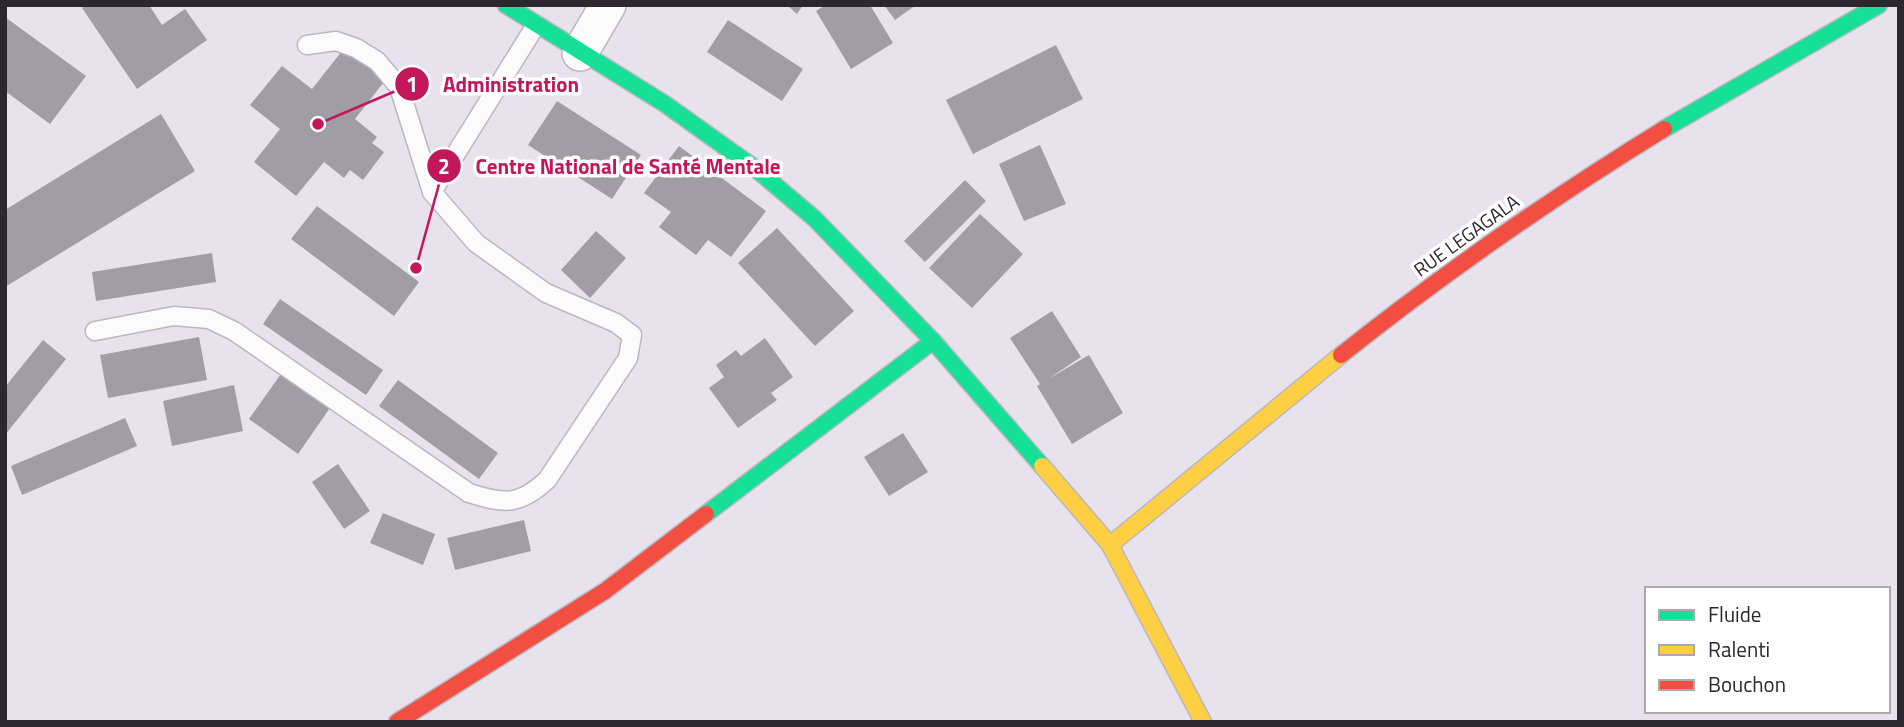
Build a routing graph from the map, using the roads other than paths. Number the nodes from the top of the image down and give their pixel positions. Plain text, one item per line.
1 (506, 5) edge
2 (608, 5) edge
3 (1879, 5) edge
4 (536, 25) junction
5 (307, 45) dead end
6 (580, 53) junction
7 (432, 192) junction
8 (95, 331) dead end
9 (933, 341) junction
10 (1110, 545) junction
11 (397, 722) edge
12 (1203, 722) edge

1 - 4 street
2 - 6 street
3 - 10 street, RUE LEGAGALA
4 - 6 street
4 - 7 lane
5 - 7 lane
6 - 9 street
7 - 8 lane
9 - 10 street
9 - 11 street
10 - 12 street

